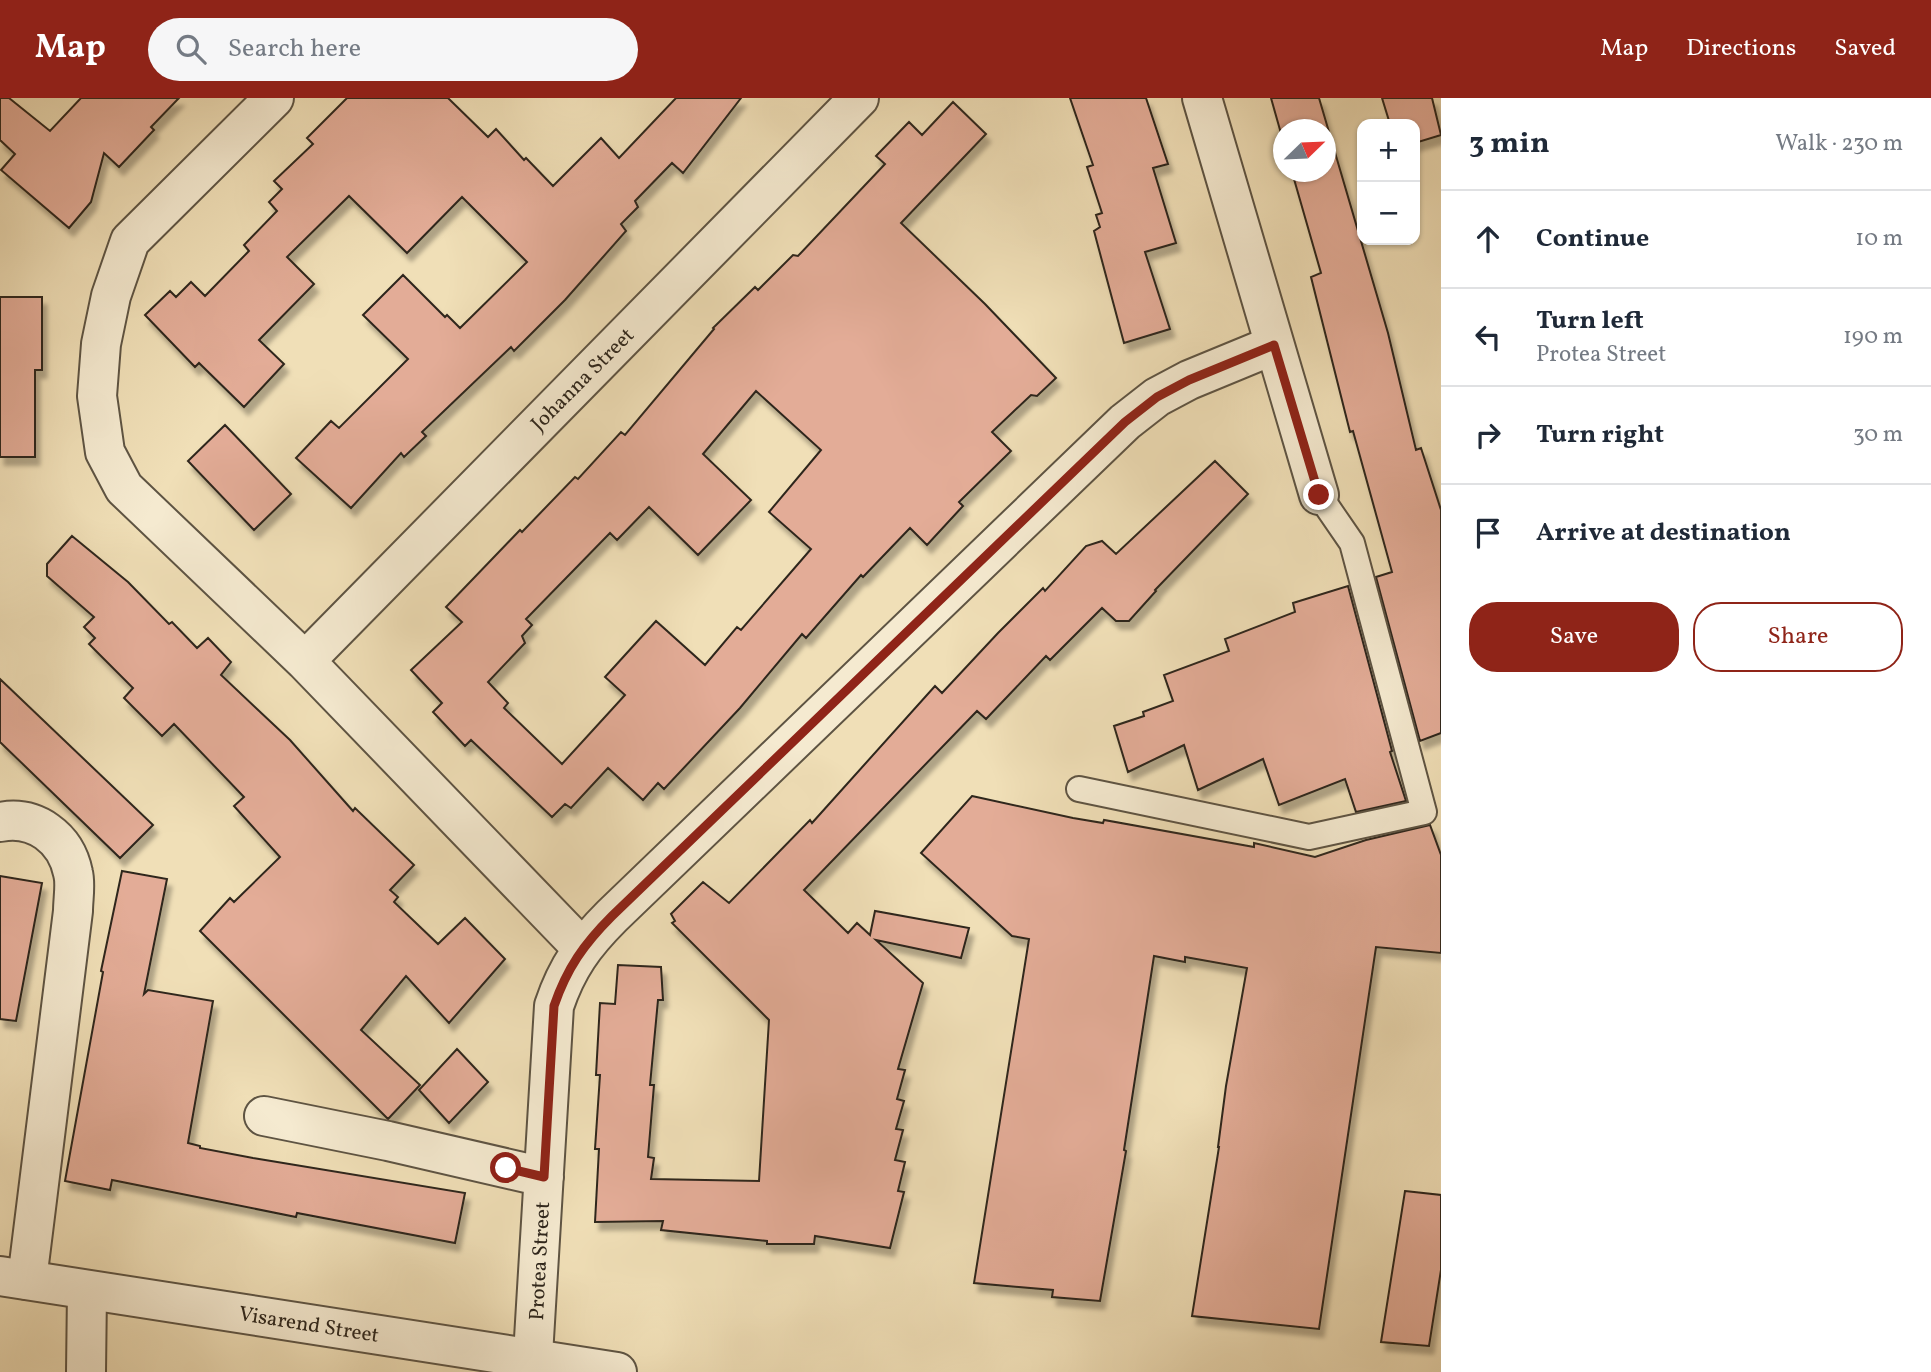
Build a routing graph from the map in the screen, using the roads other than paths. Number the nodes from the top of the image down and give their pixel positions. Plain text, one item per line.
1 (274, 98) edge
2 (859, 98) edge
3 (1202, 98) edge
4 (1274, 345) junction
5 (1319, 495) joint
6 (305, 660) junction
7 (1079, 789) dead end
8 (0, 822) edge
9 (582, 948) junction
10 (264, 1116) dead end
11 (544, 1177) junction
12 (14, 1278) edge
13 (87, 1291) junction
14 (533, 1365) edge
15 (86, 1372) edge
16 (617, 1372) edge

1 - 6 street
2 - 6 street, Johanna Street
3 - 4 street
4 - 5 street
4 - 9 street, Protea Street
5 - 7 lane
6 - 9 street
8 - 12 street
9 - 11 street, Protea Street
10 - 11 street
11 - 14 street, Protea Street
12 - 13 street, Visarend Street
13 - 14 street, Visarend Street
13 - 15 street
14 - 16 street, Visarend Street

